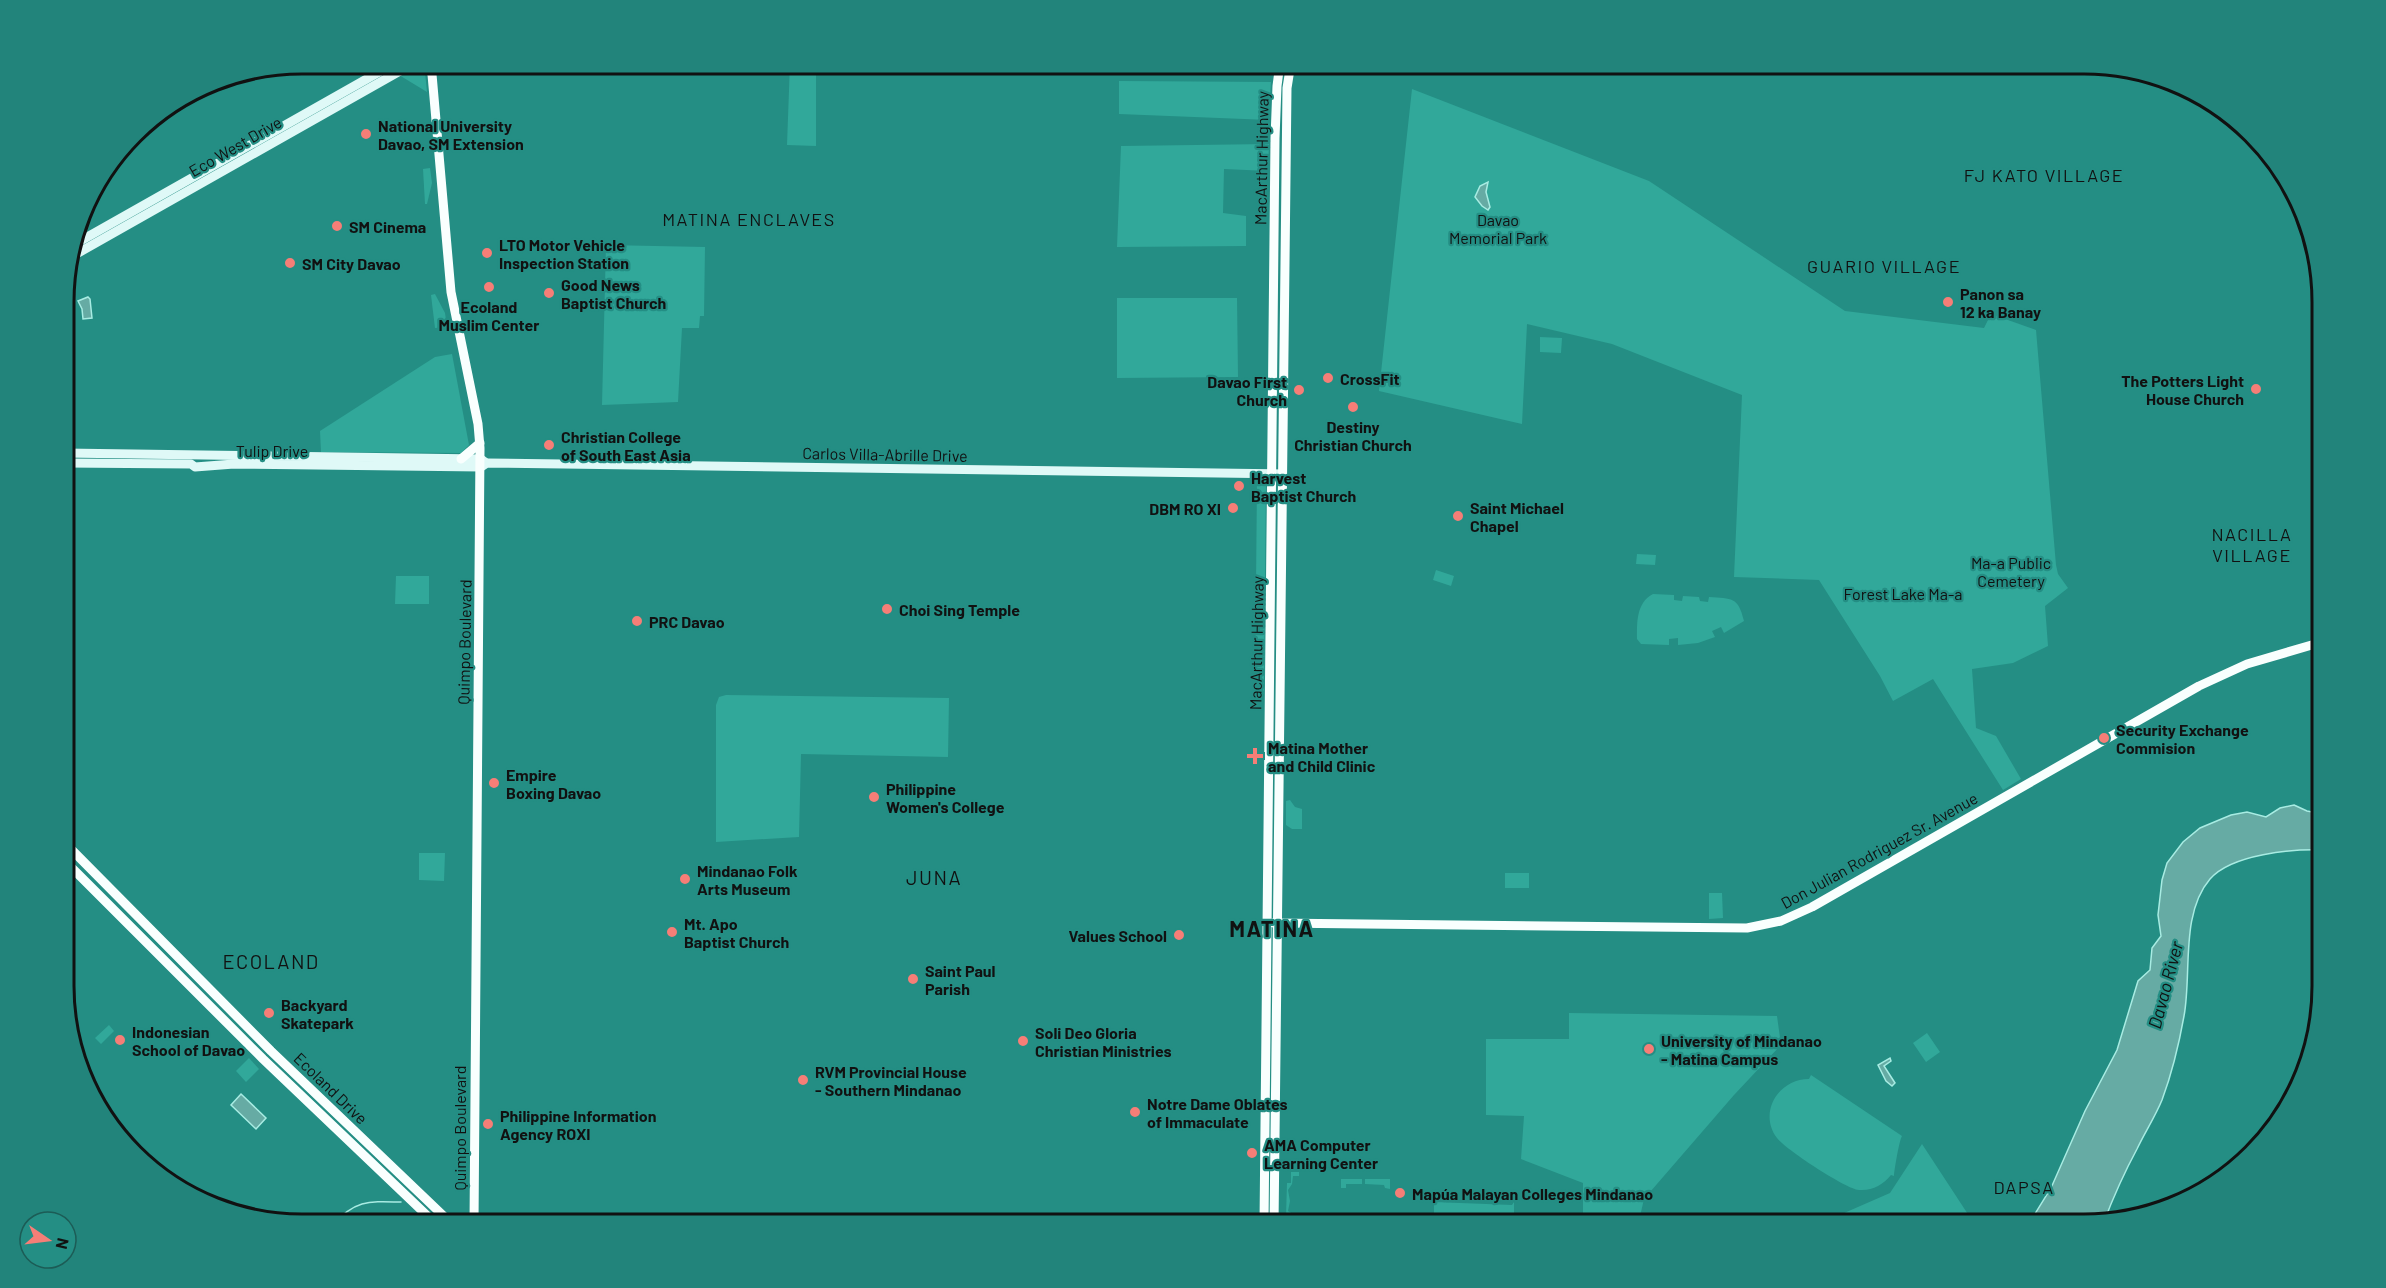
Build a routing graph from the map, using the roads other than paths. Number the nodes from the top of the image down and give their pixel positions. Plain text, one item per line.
1 (433, 74) edge
2 (1279, 74) edge
3 (1289, 74) edge
4 (384, 75) edge
5 (1281, 203) junction
6 (100, 235) junction
7 (81, 242) edge
8 (79, 251) edge
9 (480, 443) junction
10 (74, 455) edge
11 (94, 458) junction
12 (461, 459) junction
13 (235, 460) junction
14 (74, 461) edge
15 (483, 463) junction
16 (1278, 474) junction
17 (2312, 645) edge
18 (74, 852) edge
19 (74, 870) edge
20 (1272, 923) junction
21 (1270, 1157) junction
22 (425, 1214) edge
23 (441, 1214) edge
24 (474, 1214) edge
25 (1265, 1214) edge
26 (1273, 1214) edge

1 - 9 main road, Quimpo Boulevard
2 - 5 main road, MacArthur Highway
3 - 5 main road, MacArthur Highway
4 - 6 main road, Eco West Drive
5 - 16 main road, MacArthur Highway
6 - 7 main road, Eco West Drive
6 - 8 main road, Eco West Drive
9 - 12 main road
9 - 15 main road, Quimpo Boulevard
10 - 11 main road, Tulip Drive
11 - 13 main road, Tulip Drive
11 - 14 main road, Tulip Drive
12 - 13 main road, Tulip Drive
12 - 15 main road, Tulip Drive
13 - 15 main road, Tulip Drive
15 - 16 main road, Carlos Villa-Abrille Drive
15 - 24 main road, Quimpo Boulevard
16 - 20 main road, MacArthur Highway
17 - 20 main road, Don Julian Rodriguez Sr. Avenue
18 - 23 main road, Ecoland Drive
19 - 22 main road, Ecoland Drive
20 - 21 main road, MacArthur Highway
21 - 25 main road, MacArthur Highway
21 - 26 main road, MacArthur Highway

